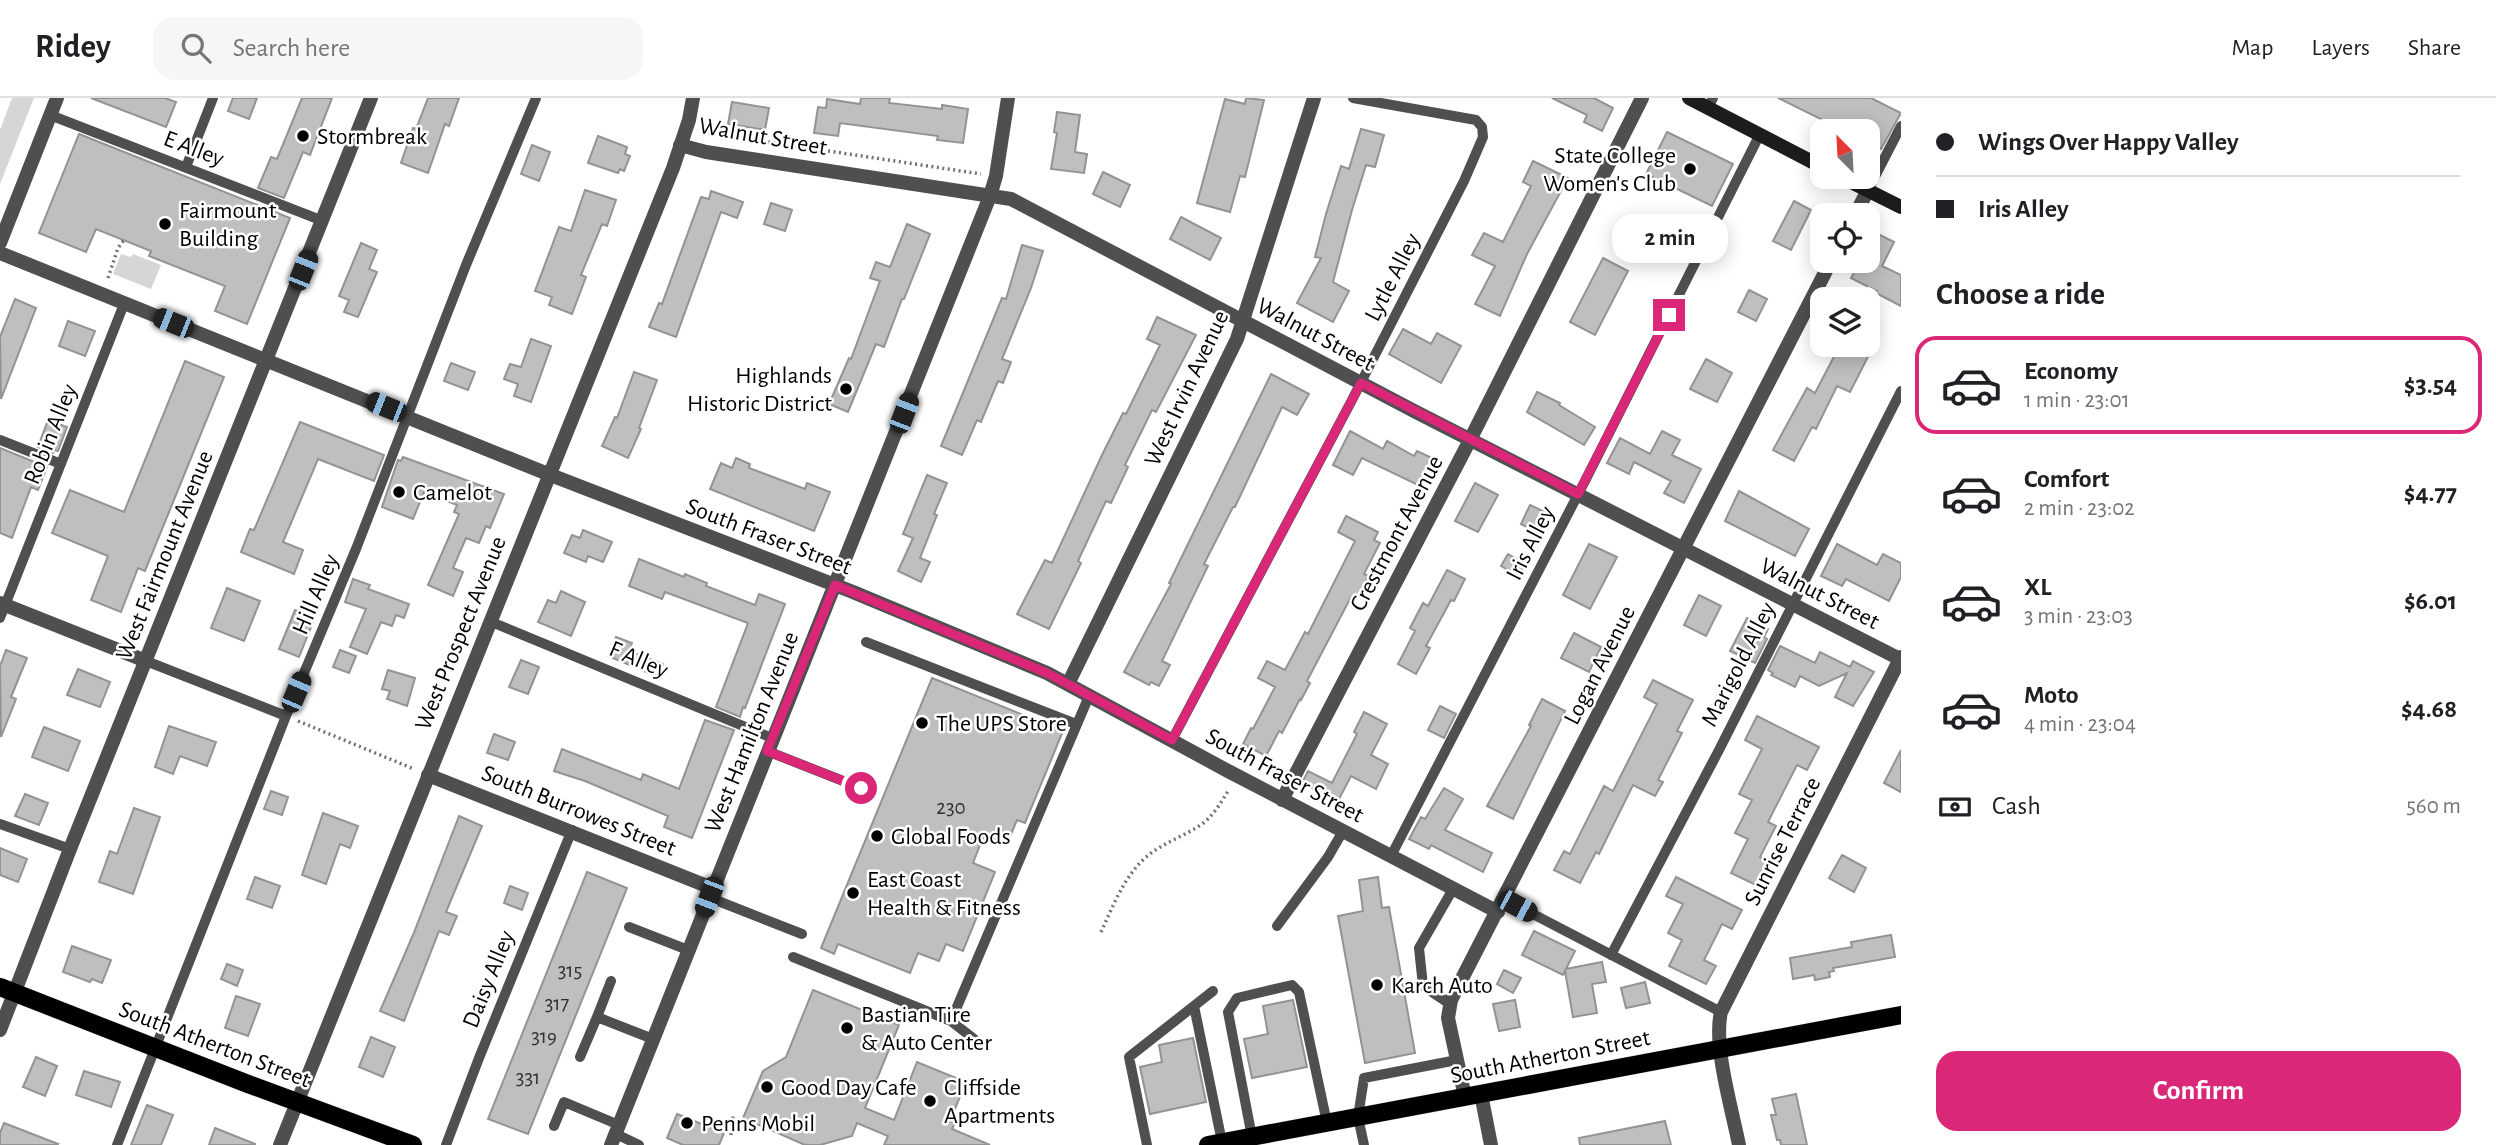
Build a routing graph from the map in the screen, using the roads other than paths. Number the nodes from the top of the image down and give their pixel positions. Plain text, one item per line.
1 (57, 98) edge
2 (213, 98) edge
3 (371, 98) edge
4 (536, 98) edge
5 (693, 98) edge
6 (1008, 98) edge
7 (1314, 98) edge
8 (1353, 98) edge
9 (1642, 98) edge
10 (1689, 98) edge
11 (1711, 103) edge
12 (50, 116) junction
13 (1901, 127) edge
14 (1760, 134) junction
15 (680, 145) junction
16 (1810, 161) edge
17 (186, 167) junction
18 (1868, 190) junction
19 (990, 196) junction
20 (1861, 203) edge
21 (1901, 207) edge
22 (323, 221) junction
23 (0, 243) edge
24 (0, 253) edge
25 (1826, 273) edge
26 (124, 304) junction
27 (1244, 322) junction
28 (267, 359) junction
29 (1361, 383) junction
30 (1901, 391) edge
31 (409, 416) junction
32 (0, 440) edge
33 (1470, 440) junction
34 (61, 464) junction
35 (548, 474) junction
36 (1578, 494) junction
37 (1684, 549) junction
38 (835, 585) junction
39 (1792, 604) junction
40 (2, 609) edge
41 (489, 621) junction
42 (866, 642) dead end
43 (1900, 658) edge
44 (146, 661) junction
45 (1068, 684) junction
46 (1089, 696) junction
47 (286, 716) junction
48 (1076, 724) junction
49 (1172, 740) junction
50 (770, 744) junction
51 (428, 775) junction
52 (861, 788) dead end
53 (1282, 800) junction
54 (0, 824) edge
55 (572, 830) junction
56 (1343, 831) junction
57 (70, 849) junction
58 (1391, 856) junction
59 (1453, 889) junction
60 (710, 893) junction
61 (1501, 906) junction
62 (1277, 926) dead end
63 (629, 927) dead end
64 (802, 934) dead end
65 (688, 950) junction
66 (1611, 955) junction
67 (793, 957) dead end
68 (611, 981) dead end
69 (7, 989) edge
70 (1213, 991) dead end
71 (1450, 1004) junction
72 (1194, 1006) junction
73 (1721, 1012) junction
74 (1901, 1015) edge
75 (597, 1017) junction
76 (951, 1021) junction
77 (0, 1030) edge
78 (653, 1039) junction
79 (974, 1039) dead end
80 (157, 1048) junction
81 (1721, 1049) junction
82 (580, 1057) dead end
83 (1457, 1060) junction
84 (1473, 1096) junction
85 (297, 1102) junction
86 (1358, 1117) junction
87 (1327, 1123) junction
88 (554, 1126) dead end
89 (615, 1135) edge
90 (1252, 1137) junction
91 (1215, 1144) edge
92 (117, 1145) edge
93 (280, 1145) edge
94 (413, 1145) edge
95 (446, 1145) edge
96 (639, 1145) edge
97 (1147, 1145) edge
98 (1364, 1145) edge
99 (1491, 1145) edge
100 (1739, 1145) edge

1 - 12 street
2 - 17 lane
3 - 22 street, West Fairmount Avenue
4 - 31 lane, Hill Alley
5 - 15 street, West Prospect Avenue
6 - 19 street, West Hamilton Avenue
7 - 27 street, West Irvin Avenue
8 - 29 lane, Lytle Alley
9 - 33 street, Crestmont Avenue
10 - 11 street
11 - 14 street
12 - 17 lane, E Alley
12 - 23 street
13 - 18 lane
14 - 16 street
14 - 36 lane, Iris Alley
15 - 19 street, Walnut Street
15 - 35 street, West Prospect Avenue
17 - 22 lane, E Alley
18 - 20 street
18 - 21 street
19 - 27 street, Walnut Street
19 - 38 street, West Hamilton Avenue
22 - 28 street, West Fairmount Avenue
24 - 26 street, South Fraser Street
25 - 37 street, Logan Avenue
26 - 28 street, South Fraser Street
26 - 34 lane, Robin Alley
27 - 29 street, Walnut Street
27 - 45 street, West Irvin Avenue
28 - 31 street, South Fraser Street
28 - 44 street, West Fairmount Avenue
29 - 33 street, Walnut Street
29 - 49 lane, Lytle Alley
30 - 39 lane, Marigold Alley
31 - 35 street, South Fraser Street
31 - 47 lane, Hill Alley
32 - 34 lane
33 - 36 street, Walnut Street
33 - 53 street, Crestmont Avenue
34 - 40 lane, Robin Alley
35 - 38 street, South Fraser Street
35 - 41 street, West Prospect Avenue
36 - 37 street, Walnut Street
36 - 58 lane, Iris Alley
37 - 39 street, Walnut Street
37 - 61 street, Logan Avenue
38 - 45 street, South Fraser Street
38 - 50 street, West Hamilton Avenue
39 - 43 street, Walnut Street
39 - 66 lane, Marigold Alley
40 - 44 street
41 - 50 lane, F Alley
41 - 51 street, West Prospect Avenue
42 - 48 lane
43 - 73 street, Sunrise Terrace
44 - 47 lane
44 - 57 street, West Fairmount Avenue
45 - 46 street, South Fraser Street
46 - 48 lane
46 - 49 street, South Fraser Street
47 - 80 lane, Hill Alley
48 - 76 lane
49 - 53 street, South Fraser Street
50 - 52 lane, F Alley
50 - 60 street, West Hamilton Avenue
51 - 55 street, South Burrowes Street
51 - 85 street, West Prospect Avenue
53 - 56 street, South Fraser Street
54 - 57 lane
55 - 60 street, South Burrowes Street
55 - 95 lane, Daisy Alley
56 - 58 street, South Fraser Street
56 - 62 lane
57 - 69 street, West Fairmount Avenue
58 - 59 street, South Fraser Street
59 - 61 street, South Fraser Street
59 - 71 lane
60 - 64 lane
60 - 65 street, West Hamilton Avenue
61 - 66 lane, South Fraser Street
61 - 71 street, Logan Avenue
63 - 65 lane
65 - 78 street, West Hamilton Avenue
66 - 73 lane, South Fraser Street
67 - 76 lane
68 - 75 lane
69 - 77 street, West Fairmount Avenue
69 - 80 main road, South Atherton Street
70 - 72 lane
71 - 83 street
72 - 91 lane
72 - 97 lane
73 - 81 street, Sunrise Terrace
74 - 81 main road, South Atherton Street
75 - 78 lane
75 - 82 lane
76 - 79 lane
78 - 89 street, West Hamilton Avenue
80 - 85 main road, South Atherton Street
80 - 92 lane, Hill Alley
81 - 84 main road, South Atherton Street
81 - 100 street, Sunrise Terrace
83 - 84 street
83 - 86 lane
84 - 86 main road, South Atherton Street
84 - 99 street
85 - 93 street, West Prospect Avenue
85 - 94 main road, South Atherton Street
86 - 87 main road, South Atherton Street
86 - 98 lane
87 - 90 main road, South Atherton Street
87 - 90 lane
88 - 89 lane
89 - 96 lane
90 - 91 main road, South Atherton Street

